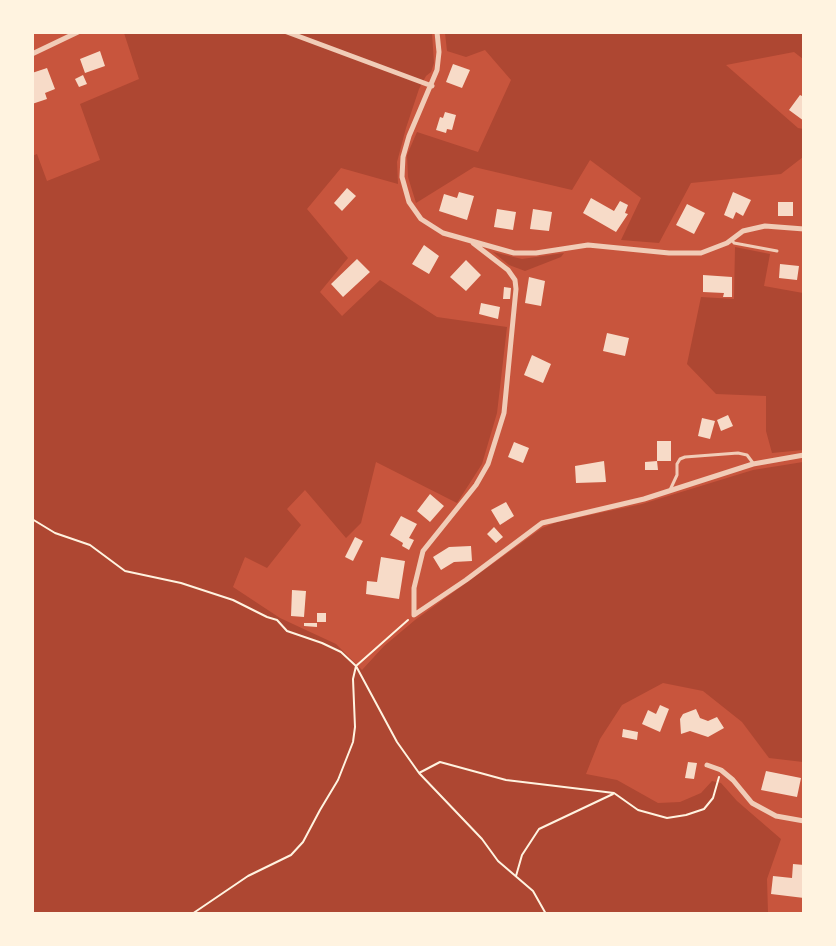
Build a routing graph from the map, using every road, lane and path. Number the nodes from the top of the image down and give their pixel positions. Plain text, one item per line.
1 (78, 32) edge
2 (286, 32) edge
3 (437, 32) edge
4 (32, 54) edge
5 (432, 86) junction
6 (804, 229) edge
7 (731, 240) junction
8 (473, 243) junction
9 (777, 251) dead end
10 (804, 455) edge
11 (754, 464) junction
12 (670, 490) junction
13 (32, 519) edge
14 (414, 615) junction
15 (356, 666) junction
16 (707, 765) dead end
17 (721, 770) junction
18 (419, 773) junction
19 (614, 793) junction
20 (804, 821) edge
21 (516, 876) junction
22 (192, 914) edge
23 (546, 914) edge

1 - 4 street
2 - 5 street
3 - 5 street
5 - 8 street
6 - 7 street
7 - 8 street
7 - 9 lane
8 - 14 street
10 - 11 street
11 - 12 street
11 - 12 lane
12 - 14 street
13 - 15 path
14 - 15 path
15 - 18 path
15 - 22 path
16 - 17 street
17 - 19 path
17 - 20 street
18 - 19 path
18 - 21 path
19 - 21 path
21 - 23 path

